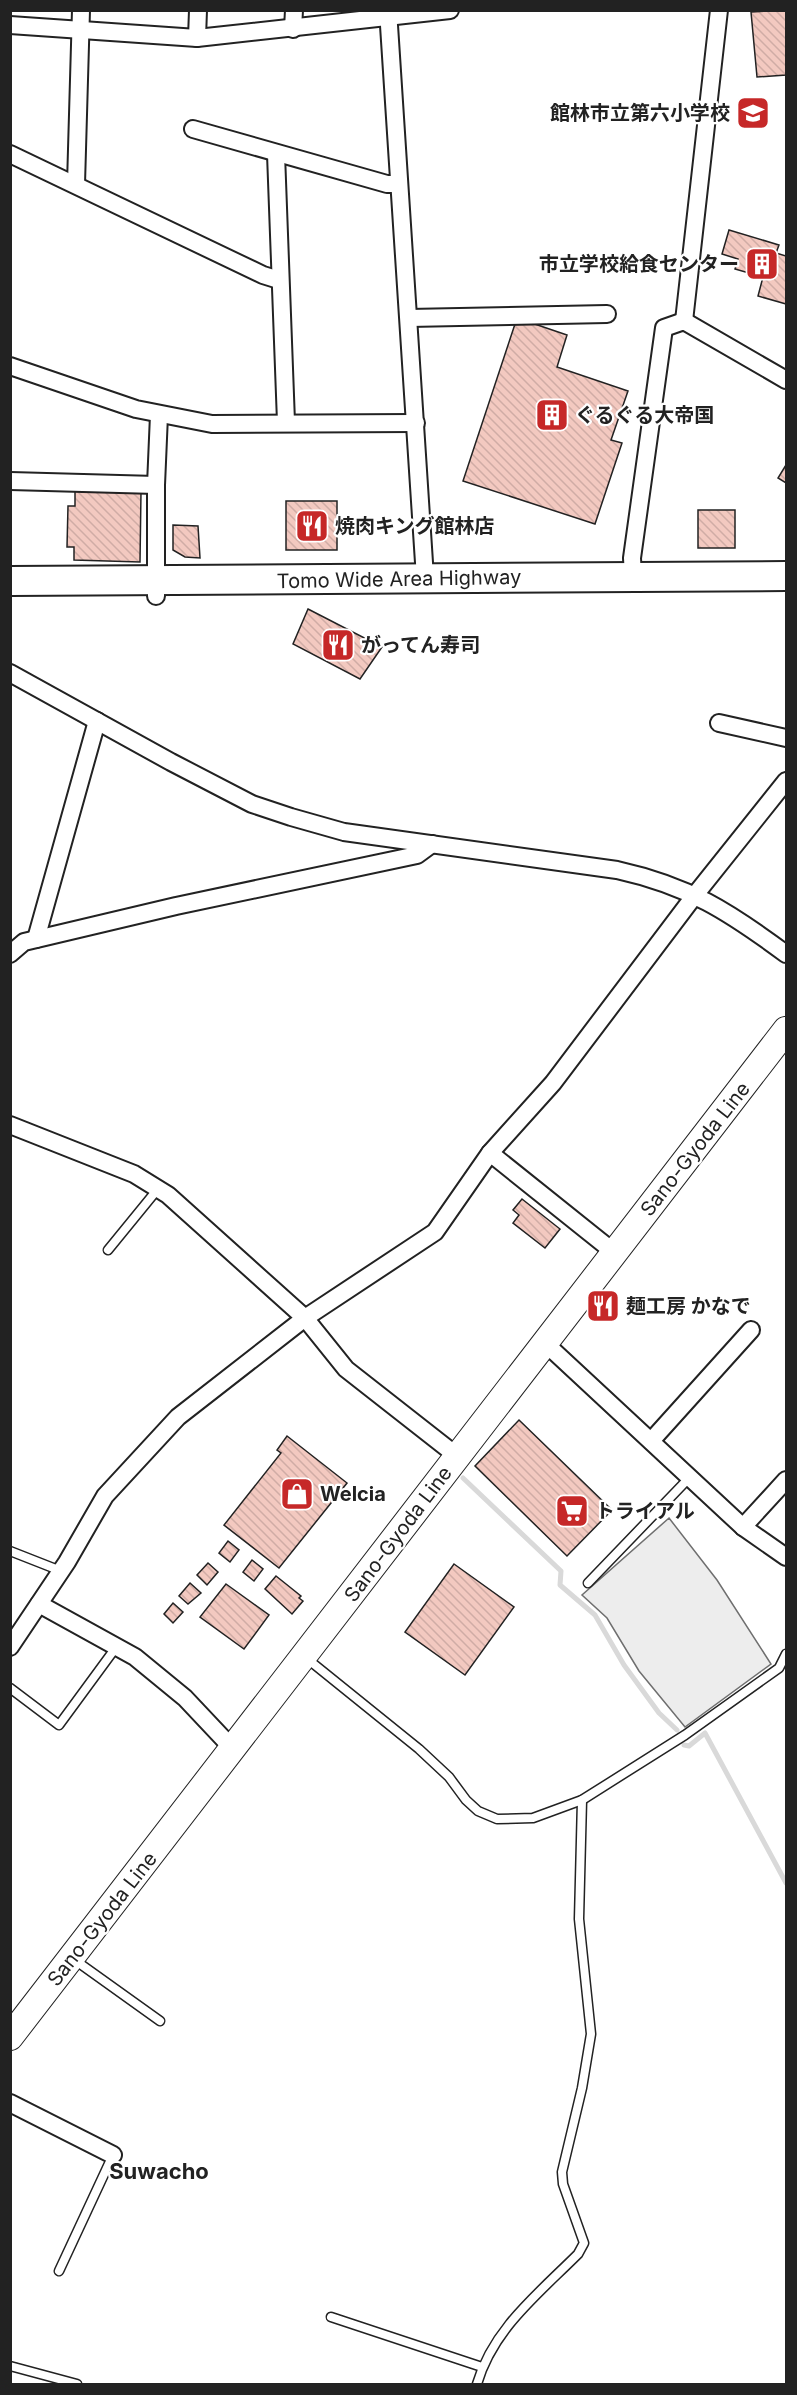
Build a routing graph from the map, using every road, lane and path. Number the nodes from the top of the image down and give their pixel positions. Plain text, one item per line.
1 (81, 10) edge
2 (198, 10) edge
3 (294, 10) edge
4 (450, 10) edge
5 (718, 10) edge
6 (388, 14) edge
7 (10, 25) edge
8 (293, 29) junction
9 (80, 31) junction
10 (196, 38) junction
11 (193, 129) dead end
12 (10, 154) edge
13 (276, 154) junction
14 (399, 183) junction
15 (76, 184) junction
16 (279, 280) junction
17 (607, 314) dead end
18 (409, 318) junction
19 (684, 321) junction
20 (10, 366) edge
21 (786, 380) edge
22 (159, 415) junction
23 (286, 422) junction
24 (416, 423) junction
25 (10, 481) edge
26 (156, 484) junction
27 (633, 576) junction
28 (786, 576) edge
29 (425, 578) junction
30 (10, 581) edge
31 (156, 589) junction
32 (786, 596) edge
33 (10, 597) edge
34 (10, 673) edge
35 (97, 721) junction
36 (719, 723) dead end
37 (786, 738) edge
38 (786, 781) edge
39 (432, 844) junction
40 (695, 895) junction
41 (36, 939) junction
42 (10, 954) edge
43 (786, 954) edge
44 (786, 1030) edge
45 (10, 1125) edge
46 (490, 1153) junction
47 (157, 1190) junction
48 (108, 1250) dead end
49 (615, 1253) junction
50 (305, 1318) junction
51 (751, 1330) dead end
52 (546, 1343) junction
53 (651, 1441) junction
54 (457, 1456) junction
55 (690, 1477) junction
56 (786, 1480) edge
57 (743, 1527) junction
58 (10, 1551) edge
59 (786, 1557) edge
60 (61, 1571) junction
61 (588, 1583) dead end
62 (39, 1604) junction
63 (118, 1646) junction
64 (10, 1647) edge
65 (786, 1654) edge
66 (305, 1657) junction
67 (10, 1688) edge
68 (234, 1750) junction
69 (582, 1800) junction
70 (71, 1958) junction
71 (160, 2021) dead end
72 (10, 2037) edge
73 (10, 2103) edge
74 (113, 2155) joint
75 (59, 2271) dead end
76 (331, 2317) dead end
77 (10, 2366) edge
78 (482, 2367) junction
79 (77, 2385) edge
80 (477, 2385) edge

1 - 9 street
2 - 10 street
3 - 8 street
4 - 6 street
5 - 19 street
6 - 8 street
6 - 14 street
7 - 9 street
8 - 10 street
9 - 10 street
9 - 15 street
11 - 13 street
12 - 15 street
13 - 14 street
13 - 16 street
14 - 18 street
15 - 16 street
16 - 23 street
17 - 18 street
18 - 24 street
19 - 21 street
19 - 27 street
20 - 22 street
22 - 23 street
22 - 26 street
23 - 24 street
24 - 29 street
25 - 26 street
26 - 31 street
27 - 28 highway, Tomo Wide Area Highway
27 - 29 highway, Tomo Wide Area Highway
29 - 31 highway, Tomo Wide Area Highway
30 - 31 highway, Tomo Wide Area Highway
31 - 32 highway, Tomo Wide Area Highway
31 - 33 highway, Tomo Wide Area Highway
34 - 35 street
35 - 39 street
35 - 41 street
36 - 37 street
38 - 40 street
39 - 40 street
39 - 41 street
40 - 43 street
40 - 46 street
41 - 42 street
44 - 49 main road, Sano-Gyoda Line
45 - 47 street
46 - 49 street
46 - 50 street
47 - 48 lane
47 - 50 street
49 - 52 main road, Sano-Gyoda Line
50 - 54 street
50 - 60 street
51 - 53 street
52 - 53 street
52 - 54 main road, Sano-Gyoda Line
53 - 55 street
54 - 66 main road, Sano-Gyoda Line
55 - 57 street
55 - 61 lane
56 - 57 street
57 - 59 street
58 - 60 lane
60 - 62 street
62 - 63 street
62 - 64 street
63 - 67 lane
63 - 68 street
65 - 69 lane
66 - 68 main road, Sano-Gyoda Line
66 - 69 lane
68 - 70 main road, Sano-Gyoda Line
69 - 78 lane
70 - 71 lane
70 - 72 main road, Sano-Gyoda Line
73 - 74 street
74 - 75 lane
76 - 78 lane
77 - 79 lane
78 - 80 lane

